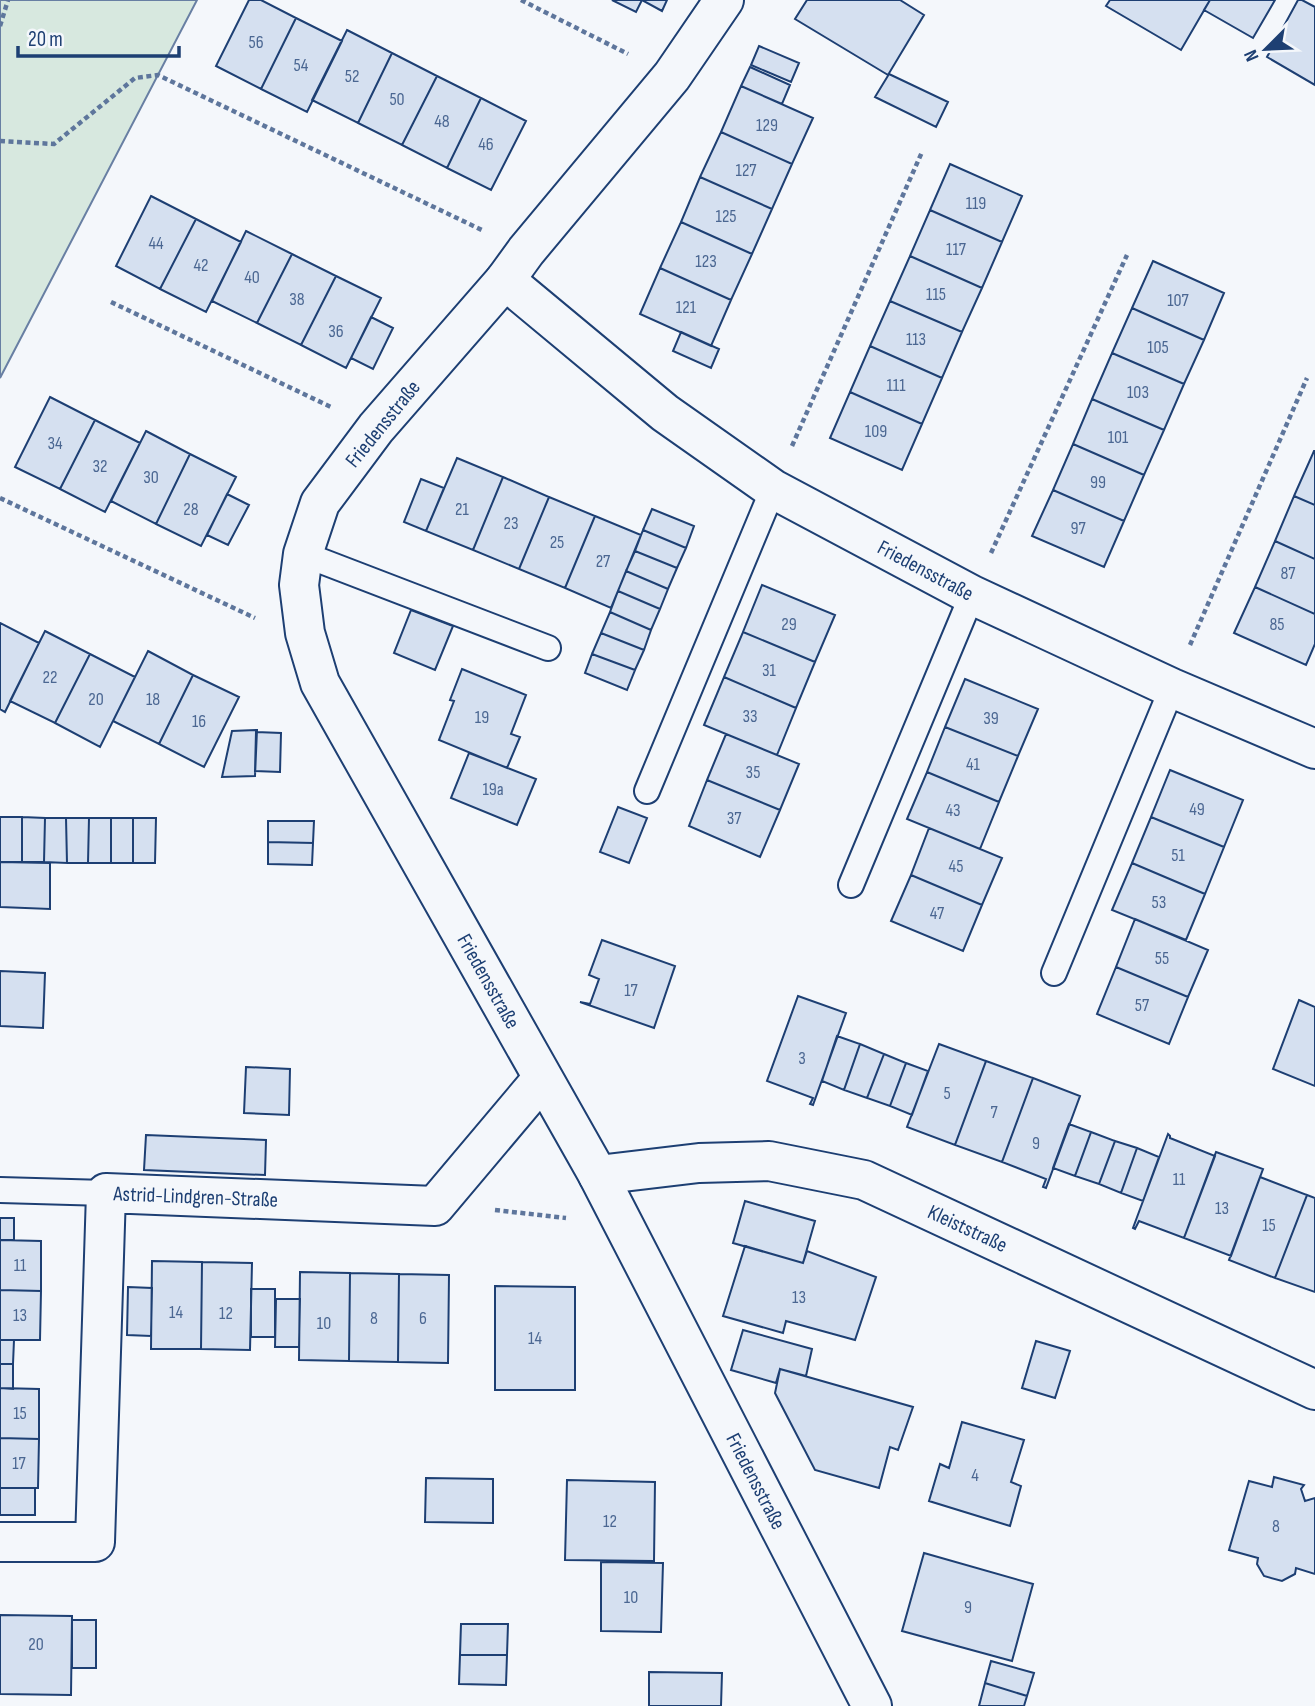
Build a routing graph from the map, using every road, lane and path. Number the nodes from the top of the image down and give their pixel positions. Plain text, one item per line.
1 (8, 0) edge
2 (521, 0) edge
3 (724, 0) edge
4 (0, 26) edge
5 (672, 76) junction
6 (0, 141) edge
7 (922, 152) dead end
8 (1128, 255) dead end
9 (516, 265) junction
10 (111, 302) dead end
11 (1307, 378) dead end
12 (376, 428) junction
13 (773, 489) junction
14 (0, 498) edge
15 (303, 554) junction
16 (972, 595) junction
17 (306, 633) junction
18 (548, 648) dead end
19 (1172, 688) junction
20 (1315, 749) edge
21 (647, 791) dead end
22 (850, 885) dead end
23 (1054, 973) dead end
24 (542, 1079) junction
25 (598, 1175) junction
26 (0, 1190) edge
27 (106, 1193) junction
28 (435, 1206) junction
29 (624, 1227) junction
30 (1315, 1390) edge
31 (0, 1542) edge
32 (872, 1706) edge

1 - 4 path
2 - 5 path
3 - 5 street, Friedensstraße
5 - 9 street, Friedensstraße
6 - 9 path
7 - 13 path
8 - 16 path
9 - 12 street, Friedensstraße
9 - 13 street, Friedensstraße
10 - 12 path
11 - 19 path
12 - 15 street, Friedensstraße
13 - 16 street, Friedensstraße
13 - 21 lane
14 - 17 path
15 - 17 street, Friedensstraße
15 - 18 lane
16 - 19 street, Friedensstraße
16 - 22 lane
17 - 24 street, Friedensstraße
19 - 20 street, Friedensstraße
19 - 23 lane
24 - 25 street, Friedensstraße
24 - 28 street
25 - 29 street, Friedensstraße
25 - 30 street, Kleiststraße
26 - 27 lane
27 - 28 street, Astrid-Lindgren-Straße
27 - 31 street, Astrid-Lindgren-Straße
28 - 29 path
29 - 32 street, Friedensstraße

